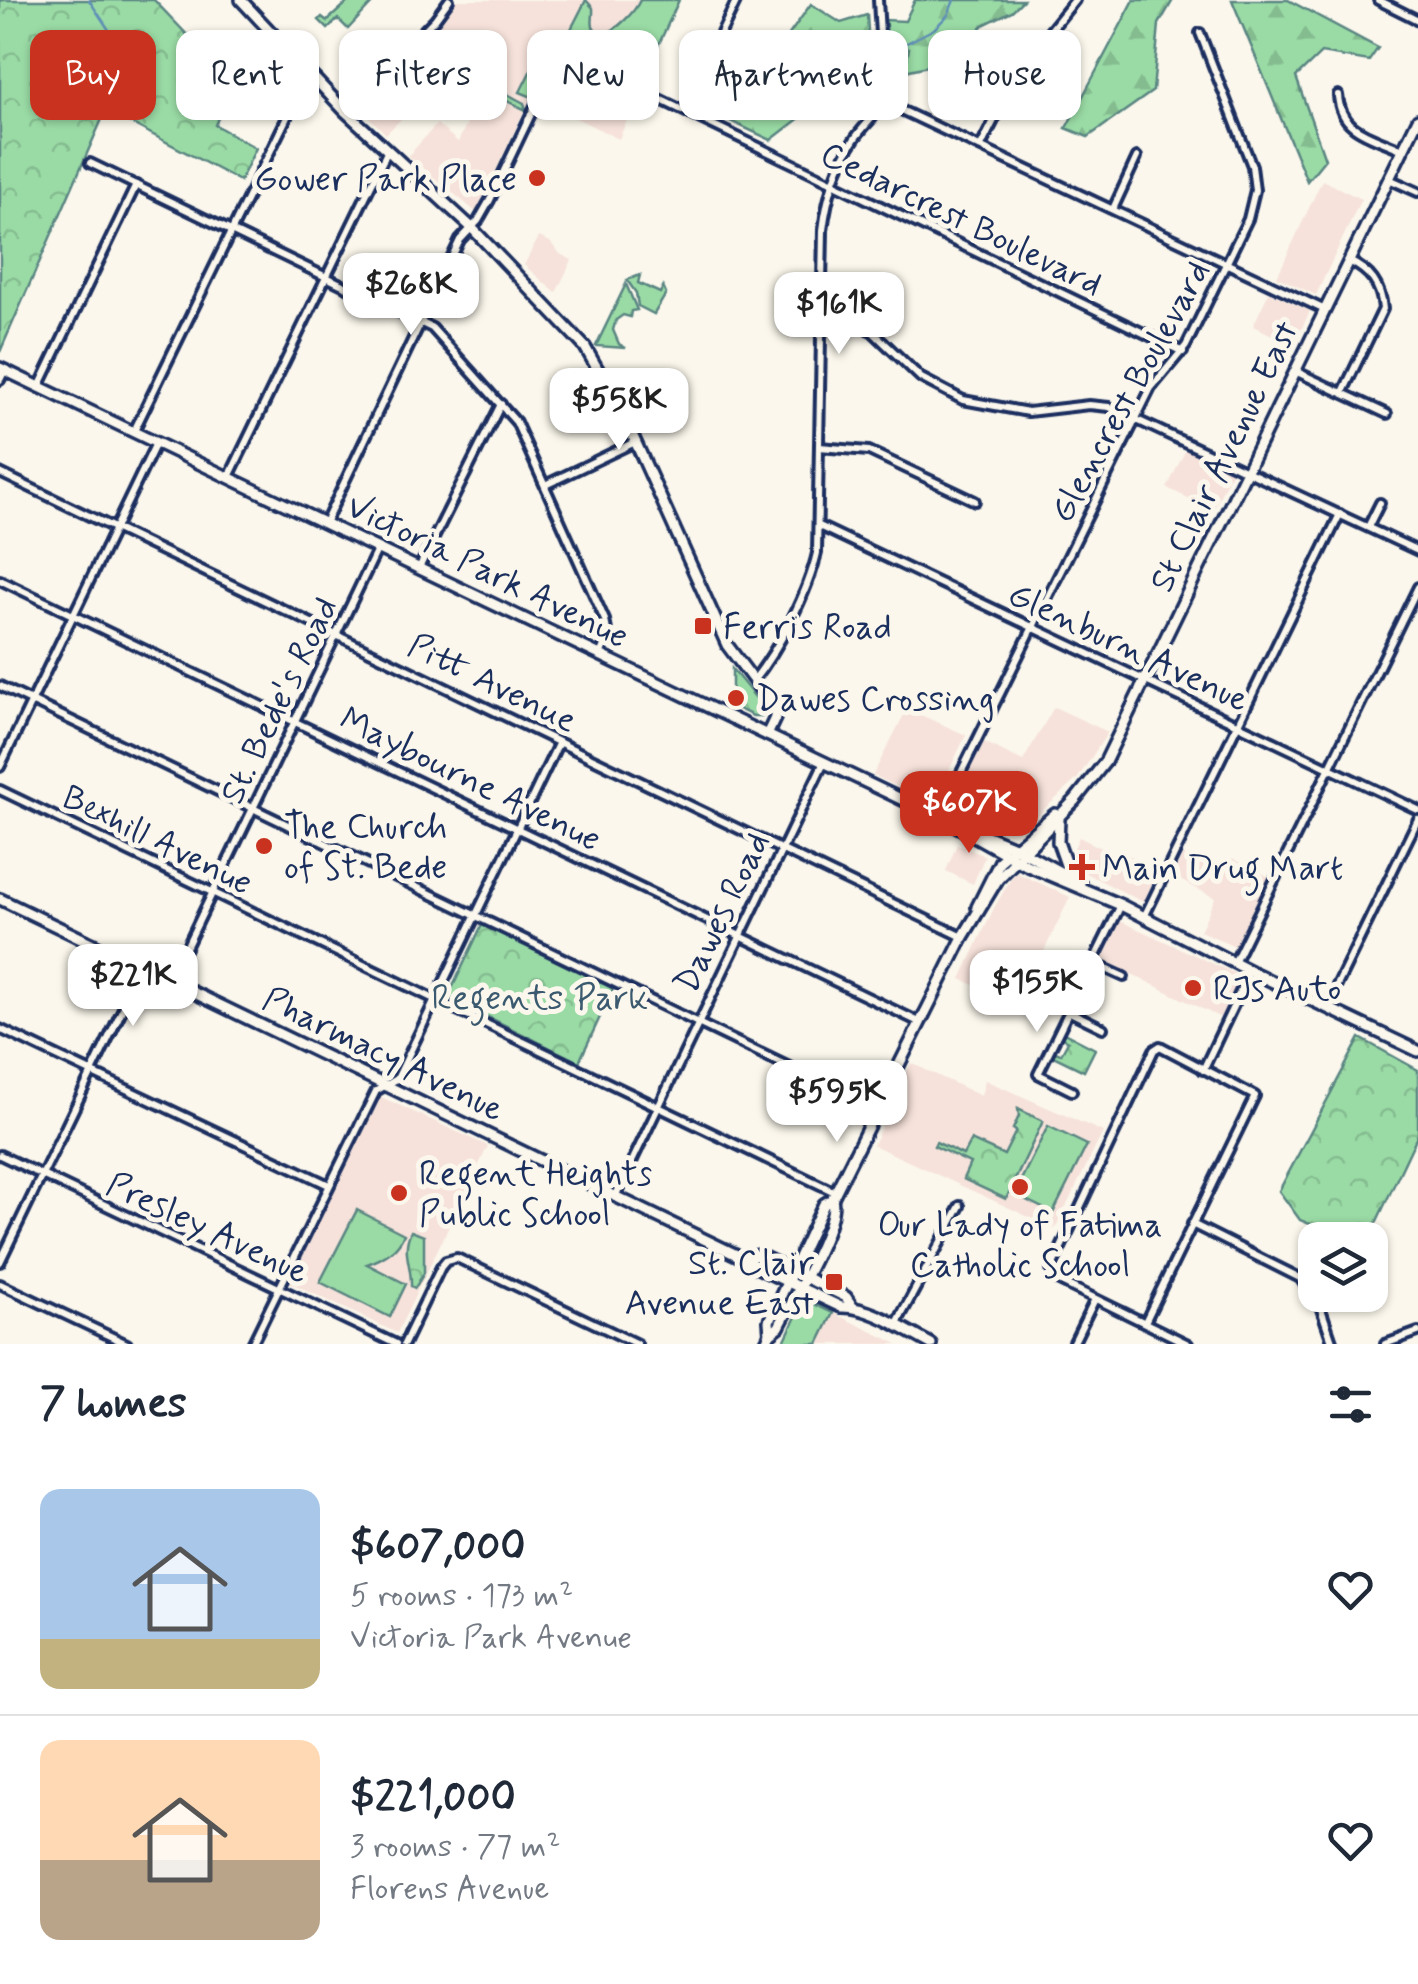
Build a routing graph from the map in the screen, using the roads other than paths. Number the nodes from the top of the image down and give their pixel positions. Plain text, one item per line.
1 (241, 0) edge
2 (449, 0) edge
3 (737, 0) edge
4 (878, 0) edge
5 (1075, 0) edge
6 (1378, 0) edge
7 (1418, 20) edge
8 (269, 30) edge
9 (425, 30) edge
10 (723, 30) edge
11 (880, 30) edge
12 (1200, 33) dead end
13 (319, 83) edge
14 (1338, 94) dead end
15 (339, 104) edge
16 (679, 108) edge
17 (908, 113) edge
18 (1418, 119) edge
19 (285, 120) edge
20 (355, 120) edge
21 (704, 120) edge
22 (870, 120) edge
23 (981, 146) junction
24 (388, 150) junction
25 (1403, 150) junction
26 (1137, 157) dead end
27 (90, 163) dead end
28 (1389, 179) junction
29 (832, 184) junction
30 (136, 185) junction
31 (1418, 192) edge
32 (1113, 209) junction
33 (472, 227) junction
34 (230, 231) junction
35 (1349, 261) junction
36 (1226, 264) junction
37 (326, 276) junction
38 (822, 309) junction
39 (1325, 310) junction
40 (421, 322) junction
41 (1182, 352) junction
42 (1295, 371) junction
43 (2, 373) edge
44 (40, 385) junction
45 (1342, 392) junction
46 (501, 404) junction
47 (1388, 414) dead end
48 (1136, 417) junction
49 (134, 431) junction
50 (156, 442) junction
51 (635, 442) junction
52 (819, 446) junction
53 (1246, 471) junction
54 (0, 473) edge
55 (229, 476) junction
56 (545, 485) junction
57 (975, 501) dead end
58 (1380, 503) dead end
59 (1340, 514) junction
60 (325, 522) junction
61 (818, 526) junction
62 (114, 528) junction
63 (1368, 528) junction
64 (378, 548) junction
65 (1418, 551) edge
66 (420, 568) junction
67 (0, 580) edge
68 (1418, 587) edge
69 (72, 614) junction
70 (1032, 628) junction
71 (336, 634) junction
72 (600, 655) junction
73 (753, 680) junction
74 (1144, 681) junction
75 (0, 686) edge
76 (31, 701) junction
77 (295, 721) junction
78 (1237, 726) junction
79 (767, 735) junction
80 (559, 742) junction
81 (824, 762) junction
82 (0, 767) edge
83 (1330, 769) junction
84 (0, 790) edge
85 (253, 807) junction
86 (1418, 810) edge
87 (1062, 813) junction
88 (939, 817) junction
89 (1418, 819) edge
90 (518, 829) junction
91 (781, 849) junction
92 (1014, 853) junction
93 (1072, 878) junction
94 (1093, 892) junction
95 (214, 893) junction
96 (0, 899) edge
97 (1120, 905) junction
98 (476, 916) junction
99 (1144, 917) junction
100 (741, 935) junction
101 (963, 937) junction
102 (1091, 962) junction
103 (1234, 963) junction
104 (142, 969) junction
105 (1250, 971) junction
106 (1124, 977) dead end
107 (170, 981) junction
108 (436, 1000) junction
109 (1328, 1006) junction
110 (1068, 1011) junction
111 (699, 1022) junction
112 (919, 1022) junction
113 (1103, 1028) dead end
114 (0, 1029) edge
115 (1417, 1049) edge
116 (1203, 1070) junction
117 (91, 1072) junction
118 (387, 1086) junction
119 (1072, 1092) dead end
120 (658, 1108) junction
121 (876, 1109) junction
122 (0, 1155) edge
123 (42, 1175) junction
124 (329, 1185) junction
125 (616, 1195) junction
126 (834, 1196) junction
127 (960, 1206) dead end
128 (1192, 1224) junction
129 (743, 1258) junction
130 (0, 1262) edge
131 (792, 1271) junction
132 (804, 1276) junction
133 (788, 1282) junction
134 (0, 1284) edge
135 (799, 1287) junction
136 (279, 1289) junction
137 (1095, 1299) junction
138 (852, 1306) junction
139 (1145, 1322) junction
140 (896, 1325) junction
141 (1418, 1332) edge
142 (767, 1339) edge
143 (127, 1344) edge
144 (252, 1344) edge
145 (396, 1344) edge
146 (404, 1344) edge
147 (637, 1344) edge
148 (932, 1344) edge
149 (1073, 1344) edge
150 (1188, 1344) edge
151 (1333, 1344) edge
152 (1385, 1344) edge

1 - 8 main road
2 - 9 street
3 - 10 street
4 - 11 street
5 - 23 street
6 - 7 street
12 - 36 street, Glencrest Boulevard
13 - 15 main road
14 - 25 street
16 - 33 street, Cedarcrest Boulevard
17 - 23 street
18 - 25 main road, St Clair Avenue East
19 - 34 street
20 - 24 main road
21 - 29 street, Cedarcrest Boulevard
22 - 29 street
23 - 32 street
24 - 33 main road
24 - 37 street
25 - 28 main road, St Clair Avenue East
26 - 32 street
27 - 30 street
28 - 31 street
28 - 35 main road, St Clair Avenue East
29 - 38 street
29 - 41 street, Cedarcrest Boulevard
30 - 34 street
30 - 44 street
32 - 36 street
33 - 40 street
33 - 51 main road
34 - 37 street
34 - 49 street
35 - 39 main road, St Clair Avenue East
35 - 45 street
36 - 39 street
36 - 41 street, Glencrest Boulevard
37 - 40 street
37 - 55 street
38 - 48 street
38 - 52 street
39 - 42 main road, St Clair Avenue East
40 - 46 street
40 - 60 street
41 - 48 street, Glencrest Boulevard
42 - 45 street
42 - 53 main road, St Clair Avenue East
43 - 44 main road, Victoria Park Avenue
44 - 49 main road, Victoria Park Avenue
45 - 47 street
46 - 56 street
46 - 66 street
48 - 53 street
48 - 70 street, Glencrest Boulevard
49 - 50 main road, Victoria Park Avenue
50 - 55 main road, Victoria Park Avenue
50 - 62 street
51 - 56 street
51 - 73 main road
52 - 57 street
52 - 61 street
53 - 59 street
53 - 74 main road, St Clair Avenue East
54 - 62 street, Pitt Avenue
55 - 60 main road, Victoria Park Avenue
56 - 72 street
58 - 63 street
59 - 63 street
59 - 78 street
60 - 64 main road, Victoria Park Avenue
61 - 70 street, Glenburn Avenue
61 - 73 street
62 - 69 street
62 - 71 street, Pitt Avenue
63 - 65 street
64 - 66 main road, Victoria Park Avenue
64 - 71 street, St. Bede's Road
66 - 72 main road, Victoria Park Avenue
67 - 69 street, Maybourne Avenue
68 - 83 street
69 - 76 street
69 - 77 street, Maybourne Avenue
70 - 74 street, Glenburn Avenue
70 - 88 street, Glencrest Boulevard
71 - 77 street, St. Bede's Road
71 - 80 street, Pitt Avenue
72 - 79 main road, Victoria Park Avenue
73 - 79 main road
74 - 78 street, Glenburn Avenue
74 - 87 main road, St Clair Avenue East
75 - 76 street
76 - 82 street
76 - 85 street
77 - 85 street, St. Bede's Road
77 - 90 street, Maybourne Avenue
78 - 83 street, Glenburn Avenue
78 - 99 street
79 - 81 main road, Victoria Park Avenue
80 - 90 street
80 - 91 street, Pitt Avenue
81 - 88 main road, Victoria Park Avenue
81 - 91 street, Dawes Road
83 - 86 street, Glenburn Avenue
83 - 103 street
84 - 95 street, Bexhill Avenue
85 - 95 street, St. Bede's Road
85 - 98 street
87 - 92 main road, St Clair Avenue East
87 - 93 main road
88 - 92 main road, Victoria Park Avenue
89 - 109 street
90 - 98 street
90 - 100 street, Maybourne Avenue
91 - 100 street, Dawes Road
91 - 101 street, Pitt Avenue
92 - 93 main road, Victoria Park Avenue
92 - 94 main road, Victoria Park Avenue
92 - 101 main road, St Clair Avenue East
93 - 94 main road, Victoria Park Avenue
94 - 97 main road, Victoria Park Avenue
95 - 107 street, St. Bede's Road
95 - 108 street, Bexhill Avenue
96 - 104 main road, Pharmacy Avenue
97 - 99 main road, Victoria Park Avenue
97 - 102 street
98 - 108 street
98 - 111 street
99 - 103 main road, Victoria Park Avenue
100 - 111 street, Dawes Road
100 - 112 street, Maybourne Avenue
101 - 112 main road, St Clair Avenue East
102 - 106 street
102 - 110 street
103 - 105 main road, Victoria Park Avenue
104 - 107 main road, Pharmacy Avenue
104 - 117 street
105 - 109 main road, Victoria Park Avenue
105 - 116 street
107 - 118 main road, Pharmacy Avenue
108 - 118 street
108 - 120 street, Bexhill Avenue
109 - 115 main road, Victoria Park Avenue
110 - 113 street
110 - 119 street
111 - 120 street, Dawes Road
111 - 121 street
112 - 121 main road, St Clair Avenue East
114 - 117 street
116 - 128 street
116 - 137 street
117 - 123 street
117 - 124 street
118 - 124 street
118 - 125 main road, Pharmacy Avenue
120 - 125 street, Dawes Road
120 - 126 street, Bexhill Avenue
121 - 126 main road, St Clair Avenue East
122 - 123 street, Presley Avenue
123 - 130 street
123 - 136 street, Presley Avenue
124 - 136 street
125 - 129 main road, Pharmacy Avenue
126 - 131 main road, St Clair Avenue East
126 - 132 main road, St Clair Avenue East
127 - 140 street
128 - 139 street
128 - 151 street
129 - 131 main road, Pharmacy Avenue
129 - 133 main road, Pharmacy Avenue
131 - 132 main road, Pharmacy Avenue
131 - 133 main road, St Clair Avenue East
132 - 135 main road, St Clair Avenue East
132 - 138 main road, Pharmacy Avenue
133 - 135 main road, Pharmacy Avenue
133 - 142 main road, St Clair Avenue East
134 - 143 street
135 - 138 main road, Pharmacy Avenue
135 - 142 main road, St Clair Avenue East
136 - 144 street
136 - 145 street, Presley Avenue
137 - 139 street
137 - 149 street
138 - 140 main road, Pharmacy Avenue
139 - 150 street
140 - 148 main road, Pharmacy Avenue
141 - 152 street
146 - 147 street

